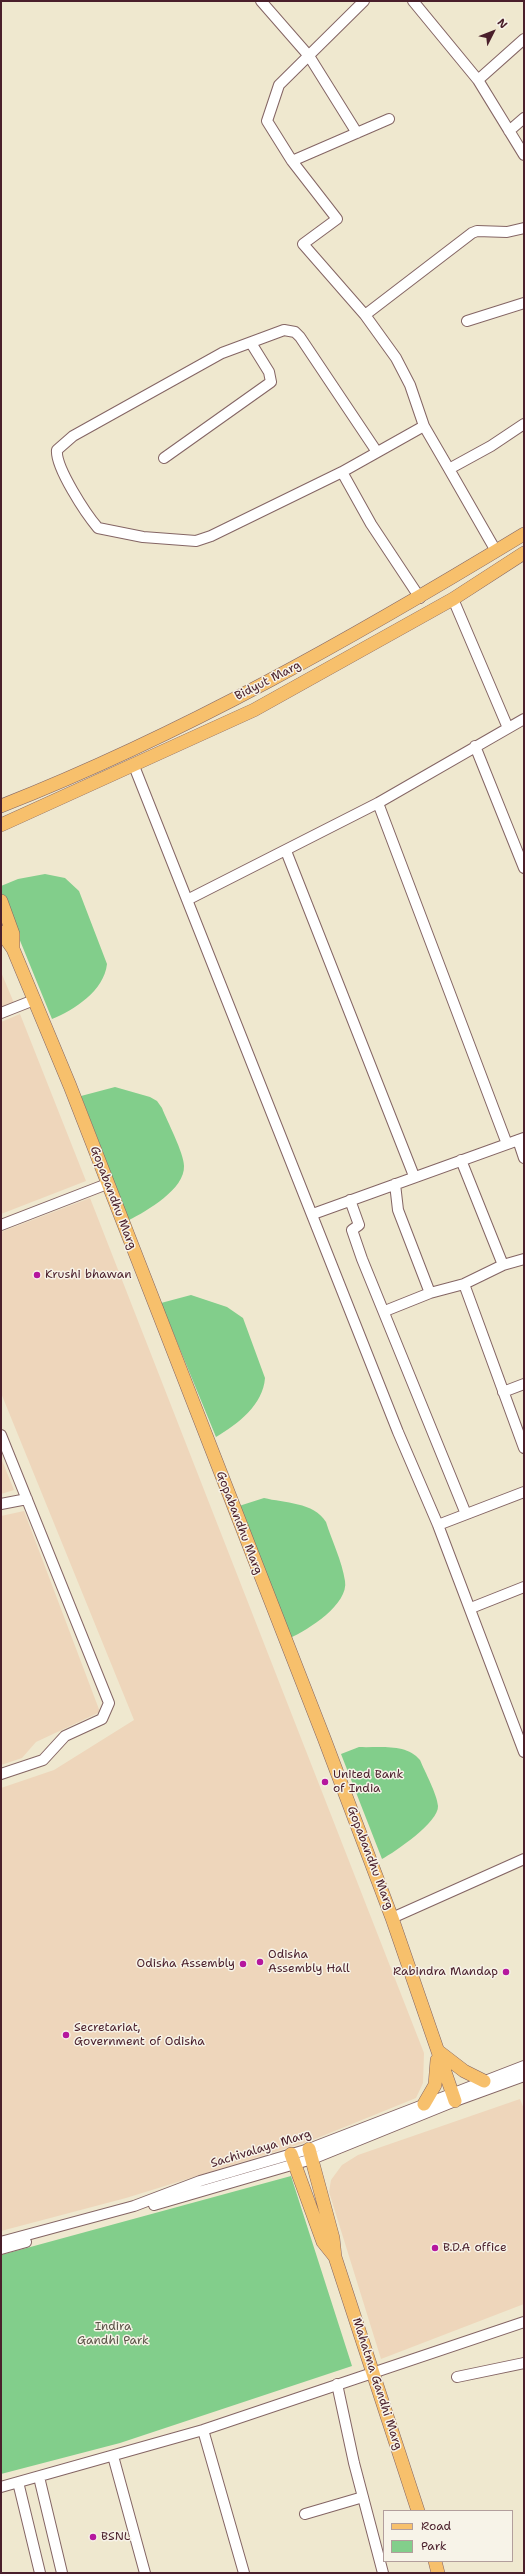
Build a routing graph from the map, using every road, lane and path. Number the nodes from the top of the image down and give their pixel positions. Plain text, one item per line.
1 (261, 1) edge
2 (364, 1) edge
3 (412, 1) edge
4 (524, 39) edge
5 (309, 56) junction
6 (478, 80) junction
7 (524, 118) edge
8 (389, 119) dead end
9 (509, 132) junction
10 (357, 133) junction
11 (524, 155) edge
12 (292, 161) junction
13 (524, 228) edge
14 (524, 303) edge
15 (365, 315) junction
16 (467, 321) dead end
17 (251, 344) junction
18 (524, 424) edge
19 (424, 426) junction
20 (377, 452) junction
21 (164, 458) dead end
22 (449, 469) junction
23 (342, 472) junction
24 (524, 534) edge
25 (496, 551) junction
26 (524, 553) edge
27 (420, 598) junction
28 (453, 599) junction
29 (245, 692) junction
30 (254, 710) junction
31 (524, 719) edge
32 (508, 728) junction
33 (475, 746) junction
34 (134, 766) junction
35 (378, 803) junction
36 (1, 806) edge
37 (1, 825) edge
38 (286, 851) junction
39 (524, 868) edge
40 (189, 899) junction
41 (1, 902) edge
42 (1, 932) edge
43 (12, 949) junction
44 (34, 1000) junction
45 (1, 1013) edge
46 (521, 1139) edge
47 (507, 1144) junction
48 (524, 1158) edge
49 (461, 1160) junction
50 (414, 1176) junction
51 (107, 1184) junction
52 (395, 1184) junction
53 (350, 1200) junction
54 (313, 1214) junction
55 (1, 1225) edge
56 (524, 1258) edge
57 (502, 1265) junction
58 (464, 1284) junction
59 (430, 1293) junction
60 (385, 1311) junction
61 (524, 1384) edge
62 (503, 1392) junction
63 (1, 1435) edge
64 (524, 1448) edge
65 (524, 1492) edge
66 (27, 1499) junction
67 (1, 1504) edge
68 (466, 1514) junction
69 (438, 1525) junction
70 (524, 1587) edge
71 (471, 1608) junction
72 (524, 1752) edge
73 (1, 1774) edge
74 (524, 1859) edge
75 (392, 1918) junction
76 (438, 2051) junction
77 (524, 2066) edge
78 (524, 2076) edge
79 (484, 2081) junction
80 (453, 2097) junction
81 (424, 2104) junction
82 (311, 2154) junction
83 (293, 2159) junction
84 (1, 2242) edge
85 (1, 2249) edge
86 (335, 2257) junction
87 (524, 2322) edge
88 (524, 2363) edge
89 (372, 2372) junction
90 (457, 2377) dead end
91 (337, 2384) junction
92 (203, 2430) junction
93 (113, 2456) junction
94 (39, 2477) junction
95 (18, 2482) junction
96 (1, 2487) edge
97 (363, 2497) junction
98 (418, 2510) edge
99 (305, 2514) dead end
100 (434, 2562) edge
101 (40, 2573) edge
102 (62, 2573) edge
103 (145, 2573) edge
104 (244, 2573) edge
105 (383, 2573) edge
106 (438, 2573) edge

1 - 5 street
2 - 5 street
3 - 6 street
4 - 6 street
5 - 10 street
5 - 12 street
6 - 9 street
7 - 9 street
8 - 10 street
9 - 11 street
10 - 12 street
12 - 15 street
13 - 15 street
14 - 16 street
15 - 19 street
17 - 20 street
17 - 21 street
17 - 23 street
18 - 22 street
19 - 20 street
19 - 22 street
20 - 23 street
22 - 25 street
23 - 27 street
24 - 25 main road, Bidyut Marg
25 - 27 main road, Bidyut Marg
26 - 28 main road, Bidyut Marg
27 - 29 main road, Bidyut Marg
28 - 30 main road, Bidyut Marg
28 - 32 street
29 - 30 main road
29 - 36 main road, Bidyut Marg
30 - 34 main road, Bidyut Marg
31 - 32 street
32 - 33 street
33 - 35 street
33 - 39 street
34 - 37 main road, Bidyut Marg
34 - 40 street
35 - 38 street
35 - 47 street
38 - 40 street
38 - 50 street
40 - 54 street
41 - 43 main road, Gopabandhu Marg
42 - 43 main road, Gopabandhu Marg
43 - 44 main road, Gopabandhu Marg
44 - 45 street
44 - 51 main road, Gopabandhu Marg
46 - 47 street
46 - 48 street
47 - 49 street
49 - 50 street
49 - 57 street
50 - 52 street
51 - 55 street
51 - 75 main road, Gopabandhu Marg
52 - 53 street
52 - 59 street
53 - 54 street
53 - 60 street
54 - 69 street
56 - 57 street
57 - 58 street
58 - 59 street
58 - 62 street
59 - 60 street
60 - 68 street
61 - 62 street
62 - 64 street
63 - 66 street
65 - 68 street
66 - 67 street
66 - 73 street
68 - 69 street
69 - 71 street
70 - 71 street
71 - 72 street
74 - 75 street
75 - 76 main road, Gopabandhu Marg
76 - 79 main road
76 - 80 main road, Gopabandhu Marg
76 - 81 main road
77 - 79 street, Sachivalaya Marg
78 - 80 street, Sachivalaya Marg
79 - 80 street, Sachivalaya Marg
80 - 81 street, Sachivalaya Marg
80 - 82 street, Sachivalaya Marg
81 - 82 street, Sachivalaya Marg
82 - 83 street, Sachivalaya Marg
82 - 86 main road, Mahatma Gandhi Marg
83 - 84 street, Sachivalaya Marg
83 - 85 street, Sachivalaya Marg
83 - 86 main road, Mahatma Gandhi Marg
86 - 89 main road, Mahatma Gandhi Marg
87 - 89 street
88 - 90 street
89 - 91 street
89 - 98 main road, Mahatma Gandhi Marg
91 - 92 street
91 - 97 street
92 - 93 street
92 - 104 street
93 - 94 street
93 - 103 street
94 - 95 street
94 - 102 street
95 - 96 street
95 - 101 street
97 - 99 street
97 - 105 street
100 - 106 main road

